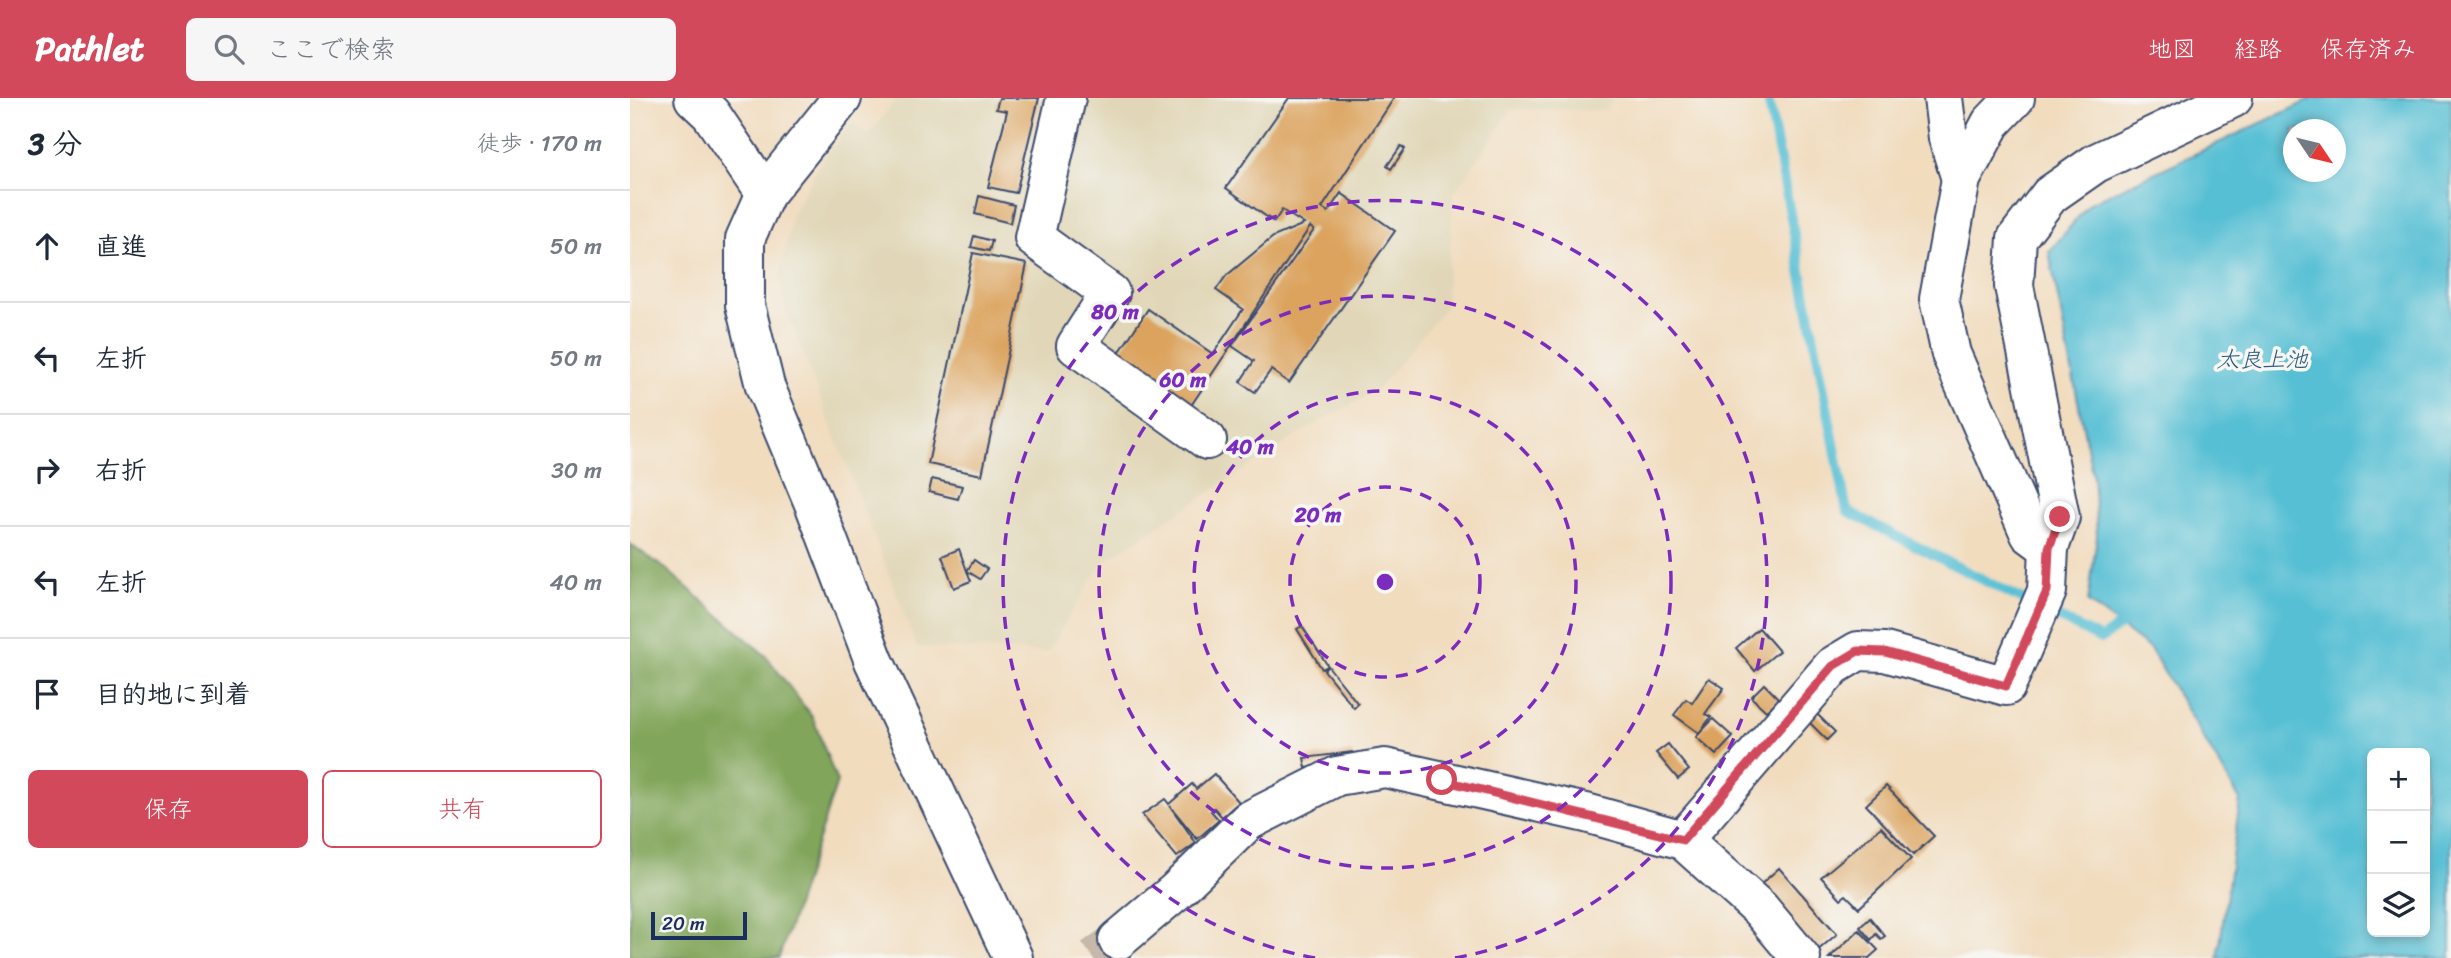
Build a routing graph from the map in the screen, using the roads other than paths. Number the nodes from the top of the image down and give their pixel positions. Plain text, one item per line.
1 (694, 98) edge
2 (842, 98) edge
3 (1066, 98) edge
4 (1943, 98) edge
5 (2015, 98) edge
6 (2233, 98) edge
7 (1961, 180) junction
8 (765, 194) junction
9 (1207, 440) dead end
10 (2049, 548) junction
11 (1683, 840) junction
12 (1118, 940) tunnel mouth
13 (1013, 958) edge
14 (1801, 958) edge

1 - 8 street
2 - 8 street
3 - 9 street
4 - 7 street
5 - 7 street
6 - 10 street
7 - 10 street
8 - 13 street
10 - 11 street
11 - 12 street
11 - 14 street

